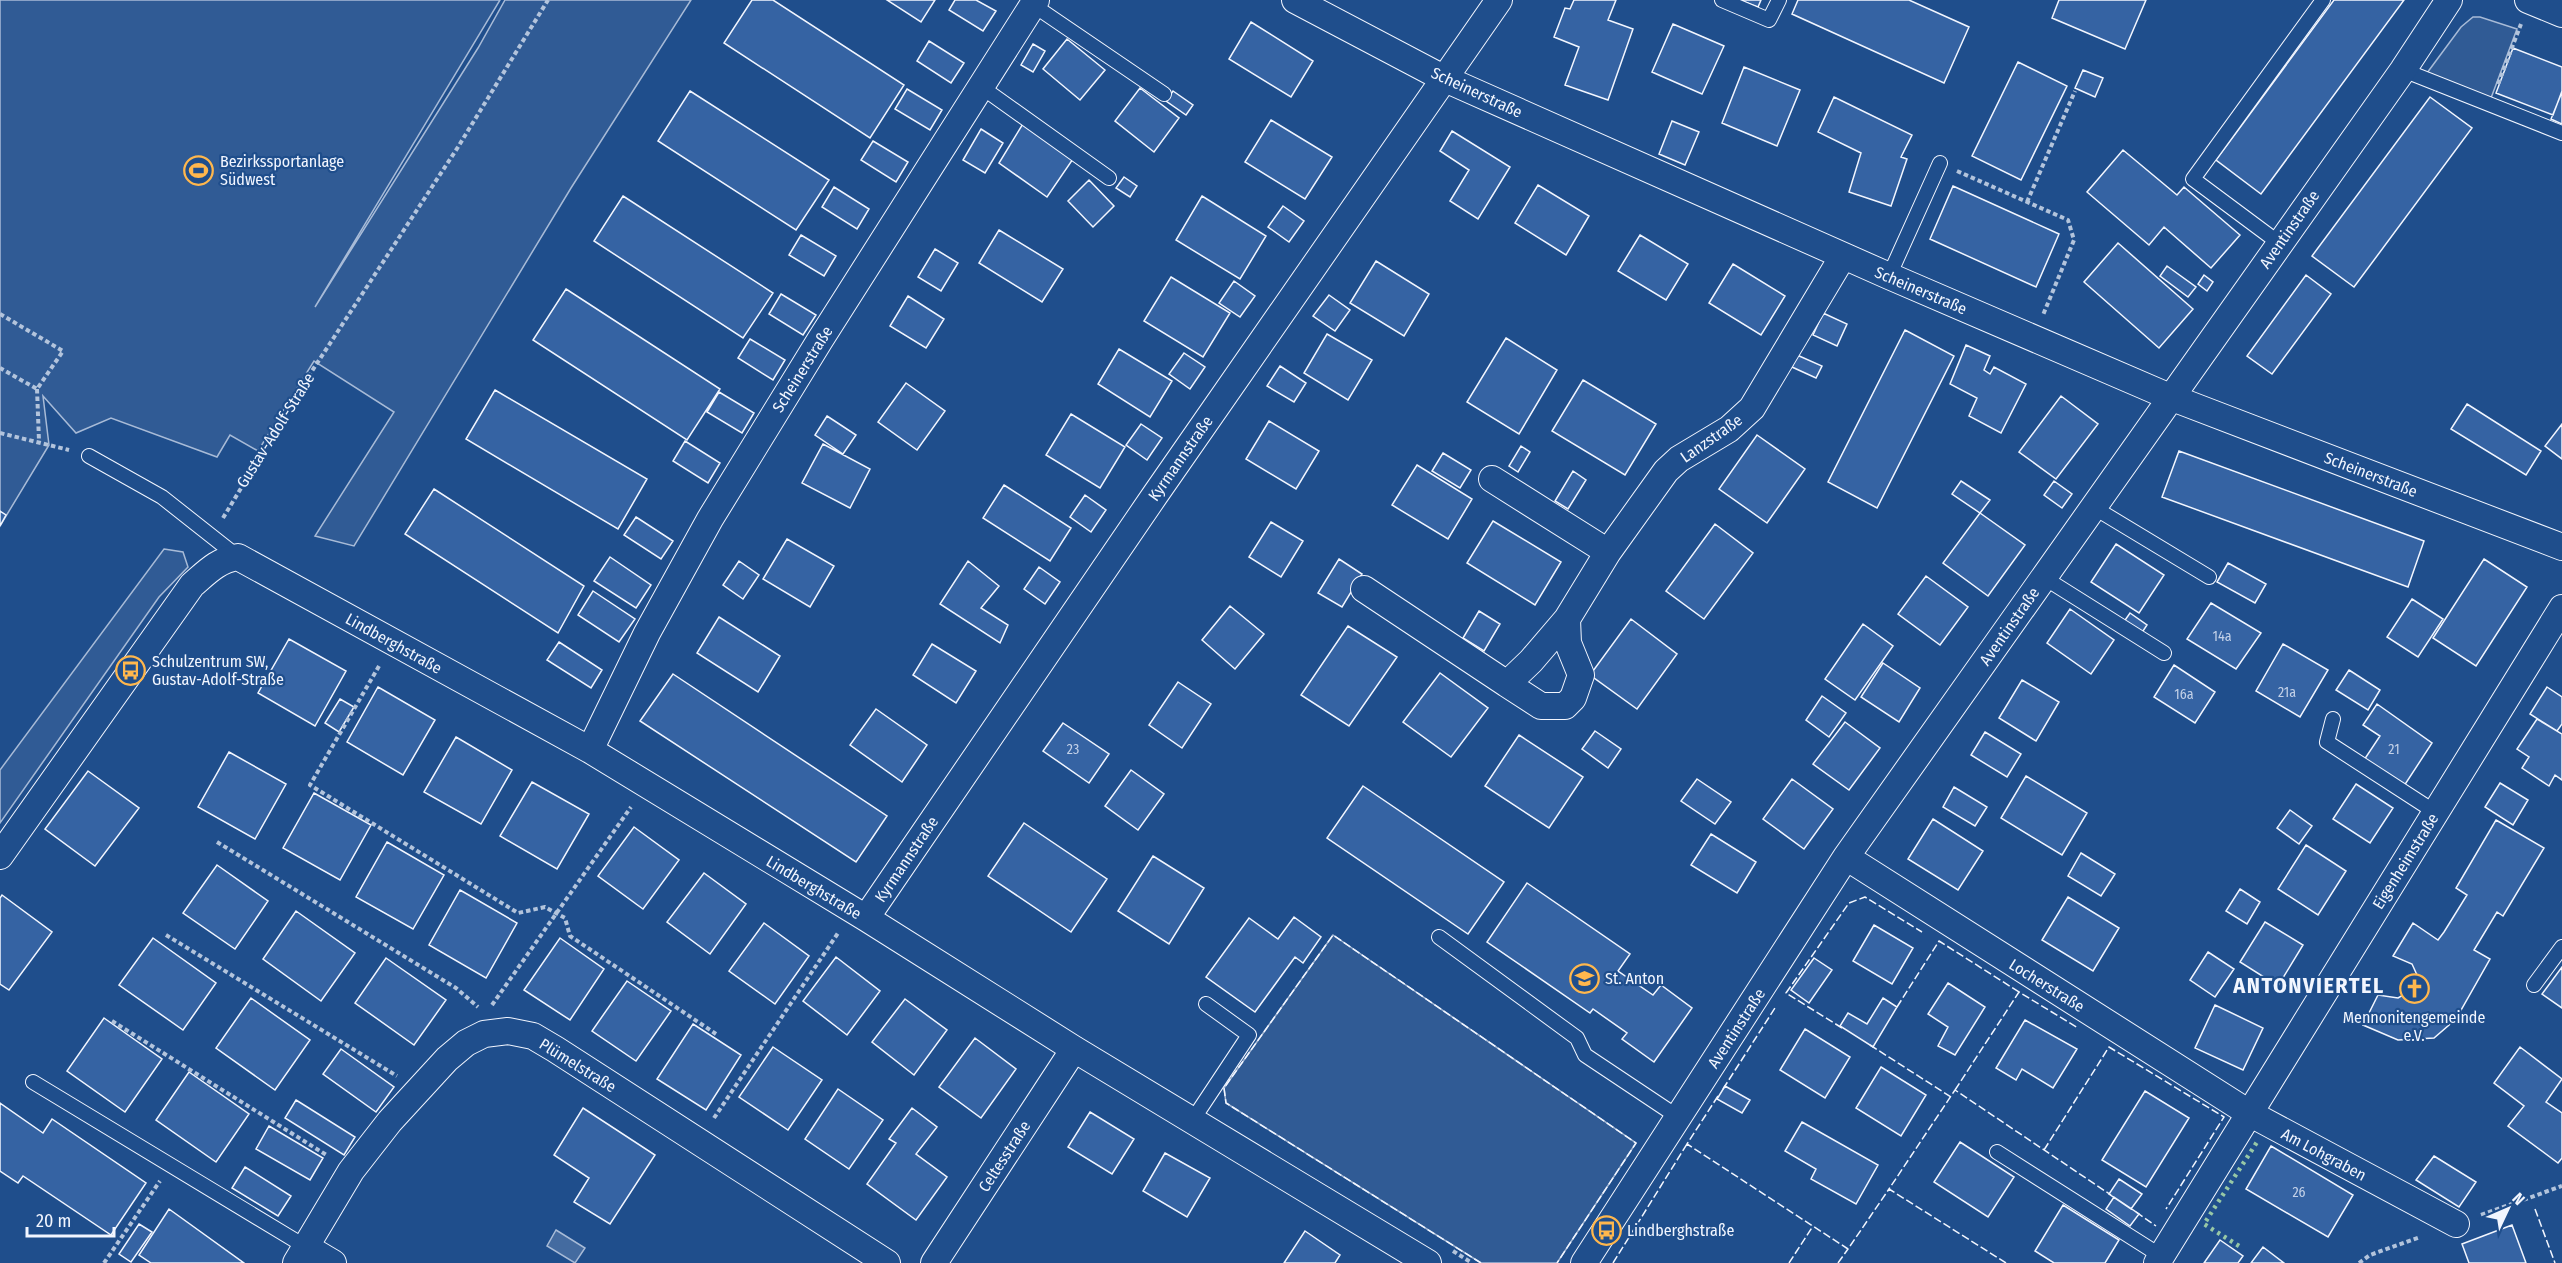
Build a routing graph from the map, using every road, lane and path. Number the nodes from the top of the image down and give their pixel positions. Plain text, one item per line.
1 (548, 0) edge
2 (1295, 0) edge
3 (1499, 0) edge
4 (1722, 0) edge
5 (1779, 0) edge
6 (2322, 0) edge
7 (2449, 0) edge
8 (2529, 0) edge
9 (1034, 2) edge
10 (2562, 14) edge
11 (2403, 69) junction
12 (1443, 78) junction
13 (980, 86) junction
14 (2075, 91) dead end
15 (1164, 94) dead end
16 (2490, 105) junction
17 (2562, 133) edge
18 (1940, 163) joint
19 (1109, 178) dead end
20 (2027, 202) junction
21 (2279, 243) junction
22 (1843, 256) junction
23 (1889, 276) junction
24 (0, 314) edge
25 (2034, 338) junction
26 (0, 368) edge
27 (37, 390) junction
28 (2170, 397) junction
29 (0, 433) edge
30 (39, 441) junction
31 (89, 456) joint
32 (1492, 479) dead end
33 (2093, 507) junction
34 (216, 538) junction
35 (2562, 547) edge
36 (1608, 552) junction
37 (238, 557) junction
38 (2043, 577) junction
39 (2209, 577) dead end
40 (1364, 589) dead end
41 (2562, 608) edge
42 (1567, 619) junction
43 (393, 642) junction
44 (2164, 653) dead end
45 (1507, 684) junction
46 (2333, 719) dead end
47 (590, 750) junction
48 (647, 784) junction
49 (2435, 812) junction
50 (217, 842) dead end
51 (0, 856) edge
52 (1846, 857) junction
53 (557, 914) junction
54 (859, 914) junction
55 (166, 934) dead end
56 (1439, 937) dead end
57 (2562, 947) edge
58 (2534, 985) dead end
59 (1206, 1004) dead end
60 (112, 1021) dead end
61 (716, 1034) dead end
62 (1074, 1049) junction
63 (33, 1082) dead end
64 (418, 1088) junction
65 (2249, 1113) junction
66 (1678, 1117) junction
67 (1192, 1121) junction
68 (698, 1141) junction
69 (1997, 1152) dead end
70 (170, 1166) junction
71 (351, 1171) junction
72 (2562, 1186) edge
73 (2456, 1224) junction
74 (301, 1255) edge
75 (2159, 1259) edge
76 (104, 1263) edge
77 (333, 1263) edge
78 (887, 1263) edge
79 (934, 1263) edge
80 (1428, 1263) edge
81 (1584, 1263) edge
82 (2359, 1263) edge

1 - 34 path, Gustav-Adolf-Straße
2 - 12 street, Scheinerstraße
3 - 12 street, Kyrmannstraße
4 - 5 lane
6 - 21 lane
7 - 11 street, Aventinstraße
8 - 10 street
8 - 16 path
9 - 13 street, Scheinerstraße
9 - 15 lane
11 - 16 lane
11 - 21 street, Aventinstraße
12 - 22 street, Scheinerstraße
12 - 54 street, Kyrmannstraße
13 - 19 lane
13 - 47 street, Scheinerstraße
14 - 20 path
16 - 17 lane
18 - 20 path
18 - 23 lane
20 - 25 path
21 - 28 street, Aventinstraße
22 - 23 street, Scheinerstraße
22 - 36 street, Lanzstraße
23 - 25 street, Scheinerstraße
24 - 27 path
25 - 28 street, Scheinerstraße
26 - 27 path
27 - 30 path
28 - 33 street, Aventinstraße
28 - 35 street, Scheinerstraße
29 - 30 path
30 - 31 path
31 - 34 lane
32 - 36 street
33 - 38 street, Aventinstraße
33 - 39 lane
34 - 37 lane
36 - 42 street, Lanzstraße
37 - 43 street, Lindberghstraße
37 - 51 street
38 - 44 lane
38 - 52 street, Aventinstraße
40 - 45 street
41 - 49 street, Eigenheimstraße
42 - 45 street, Lanzstraße
42 - 45 street
43 - 47 street, Lindberghstraße
43 - 53 path
46 - 49 lane
47 - 48 street, Lindberghstraße
48 - 53 path
48 - 54 street, Lindberghstraße
49 - 65 street, Eigenheimstraße
50 - 53 path
52 - 65 street, Locherstraße
52 - 66 street, Aventinstraße
53 - 61 path
54 - 62 street, Lindberghstraße
54 - 68 path
55 - 64 path
56 - 66 lane
57 - 58 lane
59 - 67 lane
60 - 71 path
62 - 67 street, Lindberghstraße
62 - 79 street, Celtesstraße
63 - 70 lane
64 - 68 street, Plümelstraße
64 - 71 street, Plümelstraße
65 - 73 street, Am Lohgraben
65 - 75 street
66 - 81 street, Aventinstraße
67 - 80 street, Lindberghstraße
68 - 78 street, Plümelstraße
69 - 75 lane
70 - 74 lane
70 - 76 path
71 - 74 street, Plümelstraße
72 - 73 path
73 - 82 path
74 - 77 street

